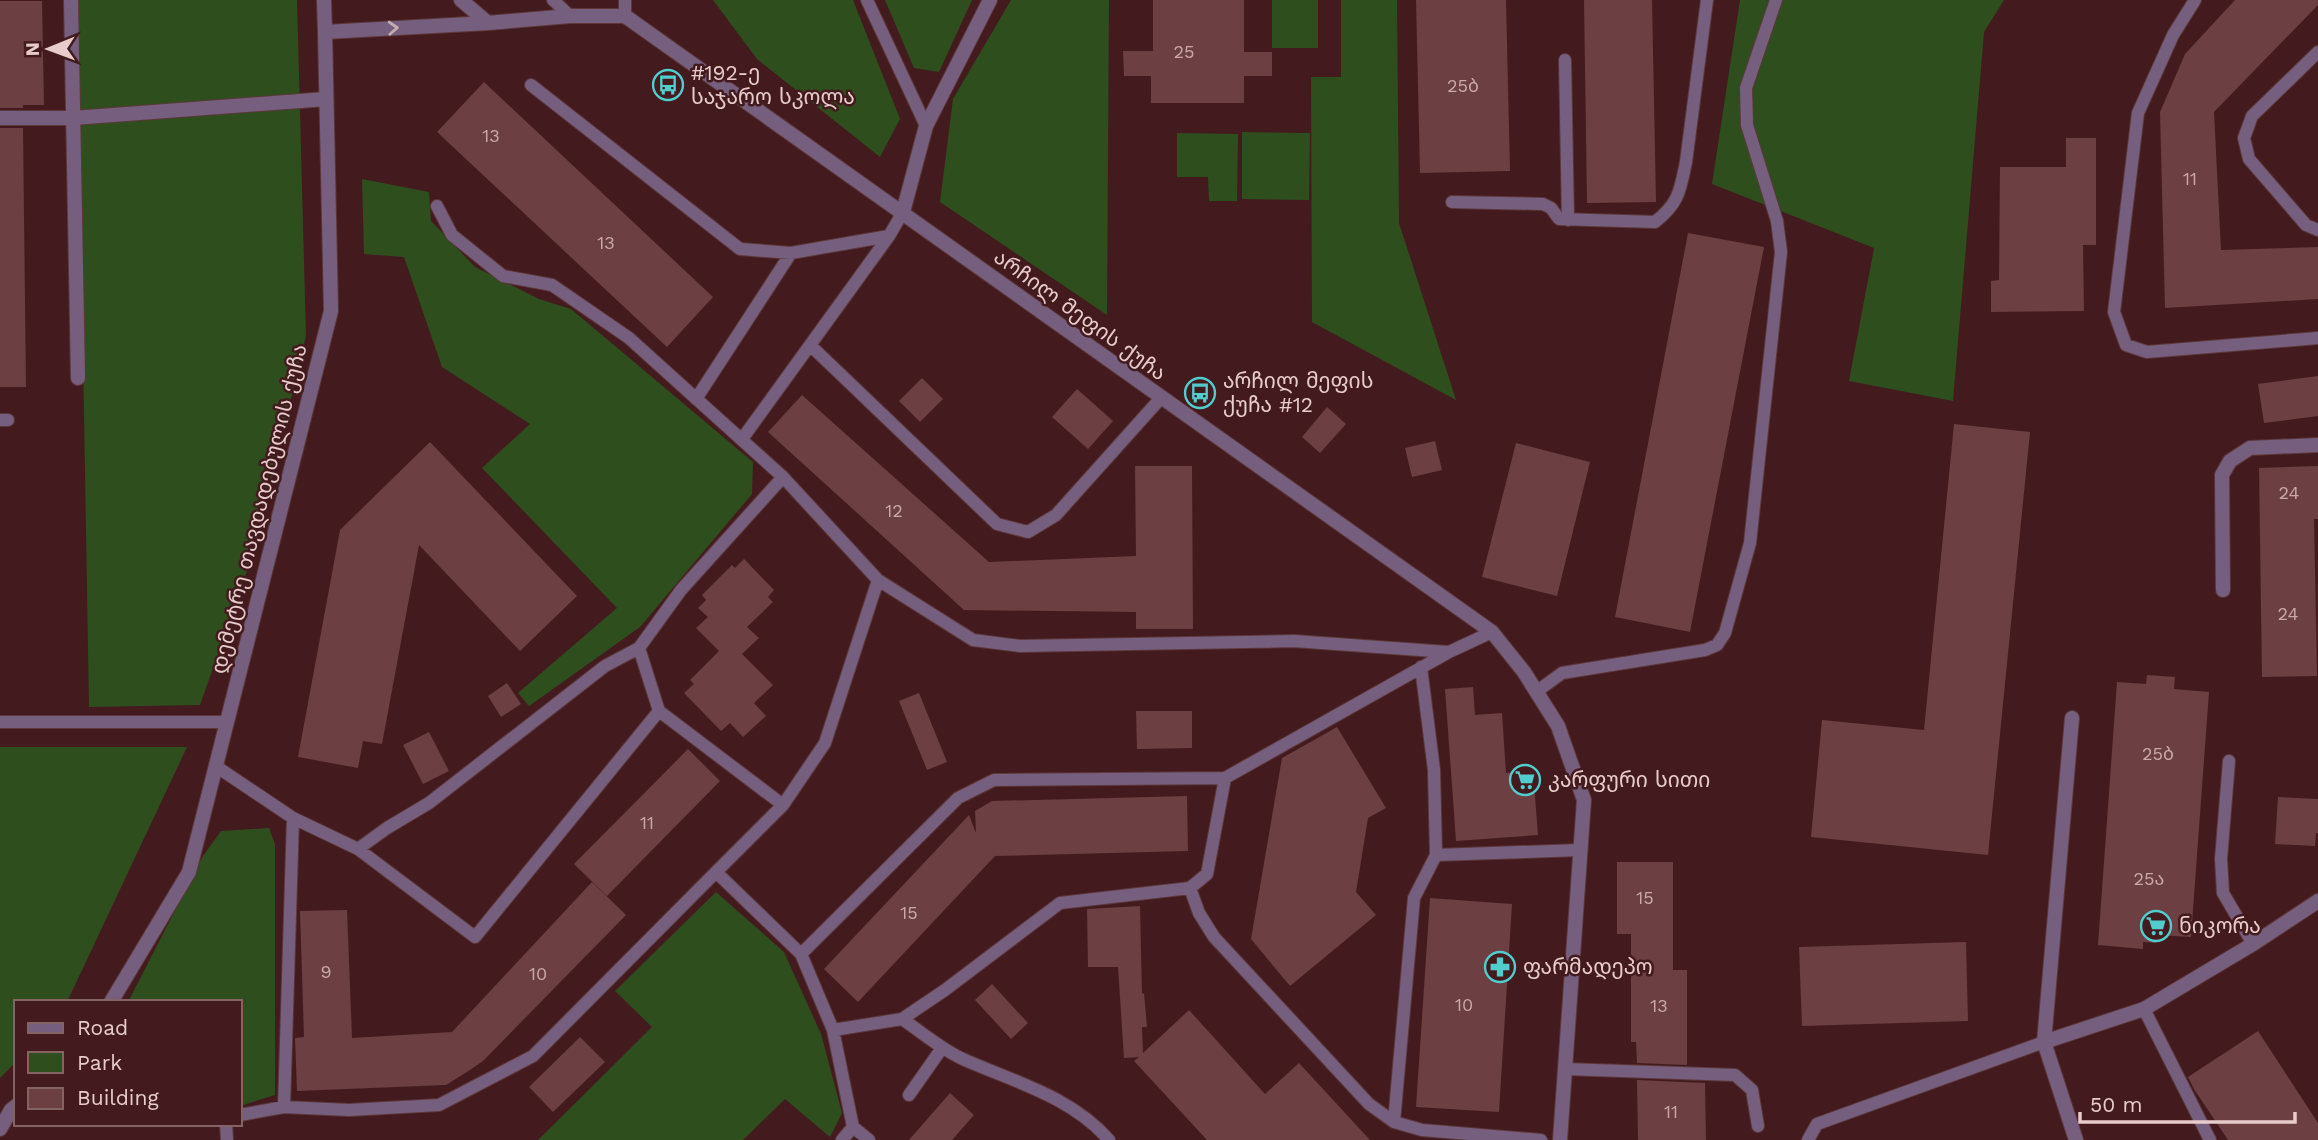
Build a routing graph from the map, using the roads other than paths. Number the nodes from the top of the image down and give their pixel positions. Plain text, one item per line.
1 (71, 0) edge
2 (324, 0) edge
3 (461, 0) edge
4 (553, 0) edge
5 (625, 0) edge
6 (867, 0) edge
7 (990, 0) edge
8 (1707, 0) edge
9 (1776, 0) edge
10 (2195, 0) edge
11 (570, 16) junction
12 (625, 16) junction
13 (488, 23) junction
14 (325, 32) junction
15 (2318, 52) edge
16 (1565, 60) dead end
17 (531, 85) dead end
18 (326, 99) junction
19 (0, 118) edge
20 (73, 118) junction
21 (926, 126) junction
22 (1452, 202) dead end
23 (437, 206) dead end
24 (903, 212) junction
25 (1568, 220) junction
26 (2318, 230) edge
27 (889, 236) junction
28 (791, 253) junction
29 (2318, 338) edge
30 (810, 345) junction
31 (78, 378) dead end
32 (696, 399) junction
33 (1160, 399) junction
34 (742, 439) junction
35 (2318, 445) edge
36 (783, 477) junction
37 (878, 580) junction
38 (2223, 590) dead end
39 (1492, 632) junction
40 (639, 648) junction
41 (1449, 652) junction
42 (1421, 667) junction
43 (1536, 692) junction
44 (659, 711) junction
45 (2072, 718) dead end
46 (0, 722) edge
47 (227, 722) junction
48 (2229, 761) dead end
49 (217, 767) junction
50 (1225, 778) junction
51 (783, 805) junction
52 (293, 818) junction
53 (358, 849) junction
54 (1580, 850) junction
55 (1436, 855) junction
56 (716, 872) junction
57 (1190, 888) junction
58 (2318, 901) edge
59 (2253, 944) junction
60 (801, 954) junction
61 (112, 1000) edge
62 (2144, 1009) junction
63 (902, 1019) junction
64 (834, 1030) junction
65 (2044, 1042) junction
66 (942, 1048) junction
67 (1566, 1069) junction
68 (909, 1095) dead end
69 (9, 1106) edge
70 (284, 1107) junction
71 (242, 1115) edge
72 (1394, 1122) junction
73 (1758, 1126) dead end
74 (853, 1127) junction
75 (0, 1129) edge
76 (842, 1140) edge
77 (869, 1140) edge
78 (1109, 1140) edge
79 (1541, 1140) edge
80 (1560, 1140) edge
81 (1808, 1140) edge
82 (2076, 1140) edge
83 (2210, 1140) edge

1 - 20 street
2 - 14 street, დემეტრე თავდადებულის ქუჩა
3 - 13 street
4 - 11 lane
5 - 12 lane
6 - 21 lane
7 - 21 street
8 - 25 lane
9 - 43 lane
10 - 29 lane
11 - 12 street
11 - 13 street
12 - 24 street, არჩილ მეფის ქუჩა
14 -> 13 street
14 - 18 street, დემეტრე თავდადებულის ქუჩა
15 - 26 lane
16 - 25 lane
17 - 28 lane
18 - 20 street
18 - 47 street, დემეტრე თავდადებულის ქუჩა
19 - 20 street
20 - 31 street
21 - 24 street
22 - 25 lane
23 - 32 lane
24 - 27 lane
24 - 33 street, არჩილ მეფის ქუჩა
27 - 28 lane
27 - 30 lane
28 - 32 lane
30 - 33 lane
30 - 34 lane
32 - 34 lane
33 - 39 street, არჩილ მეფის ქუჩა
34 - 36 lane
35 - 38 street
36 - 37 lane
36 - 40 lane
37 - 41 lane
37 - 51 lane
39 - 41 lane
39 - 43 street, არჩილ მეფის ქუჩა
40 - 44 lane
40 - 53 lane
41 - 42 lane
42 - 50 lane
42 - 55 lane
43 - 54 street, არჩილ მეფის ქუჩა
44 - 51 lane
44 - 53 lane
45 - 65 street
46 - 47 lane
47 - 49 street, დემეტრე თავდადებულის ქუჩა
48 - 59 lane
49 - 52 lane
49 - 61 street, დემეტრე თავდადებულის ქუჩა
50 - 57 lane
50 - 60 lane
51 - 56 lane
52 - 53 lane
52 - 70 lane
54 - 55 lane
54 - 67 street, არჩილ მეფის ქუჩა
55 - 72 lane
56 - 60 lane
56 - 70 lane
57 - 63 lane
57 - 72 lane
58 - 59 street
59 - 62 street
60 - 64 lane
62 - 65 street
62 - 83 lane
63 - 64 lane
63 - 66 lane
64 - 74 lane
65 - 81 lane
65 - 82 street
66 - 68 lane
66 - 78 lane
67 - 73 lane
67 - 80 street, არჩილ მეფის ქუჩა
69 - 75 street
70 - 71 lane
72 - 79 lane
74 - 76 lane
74 - 77 lane

